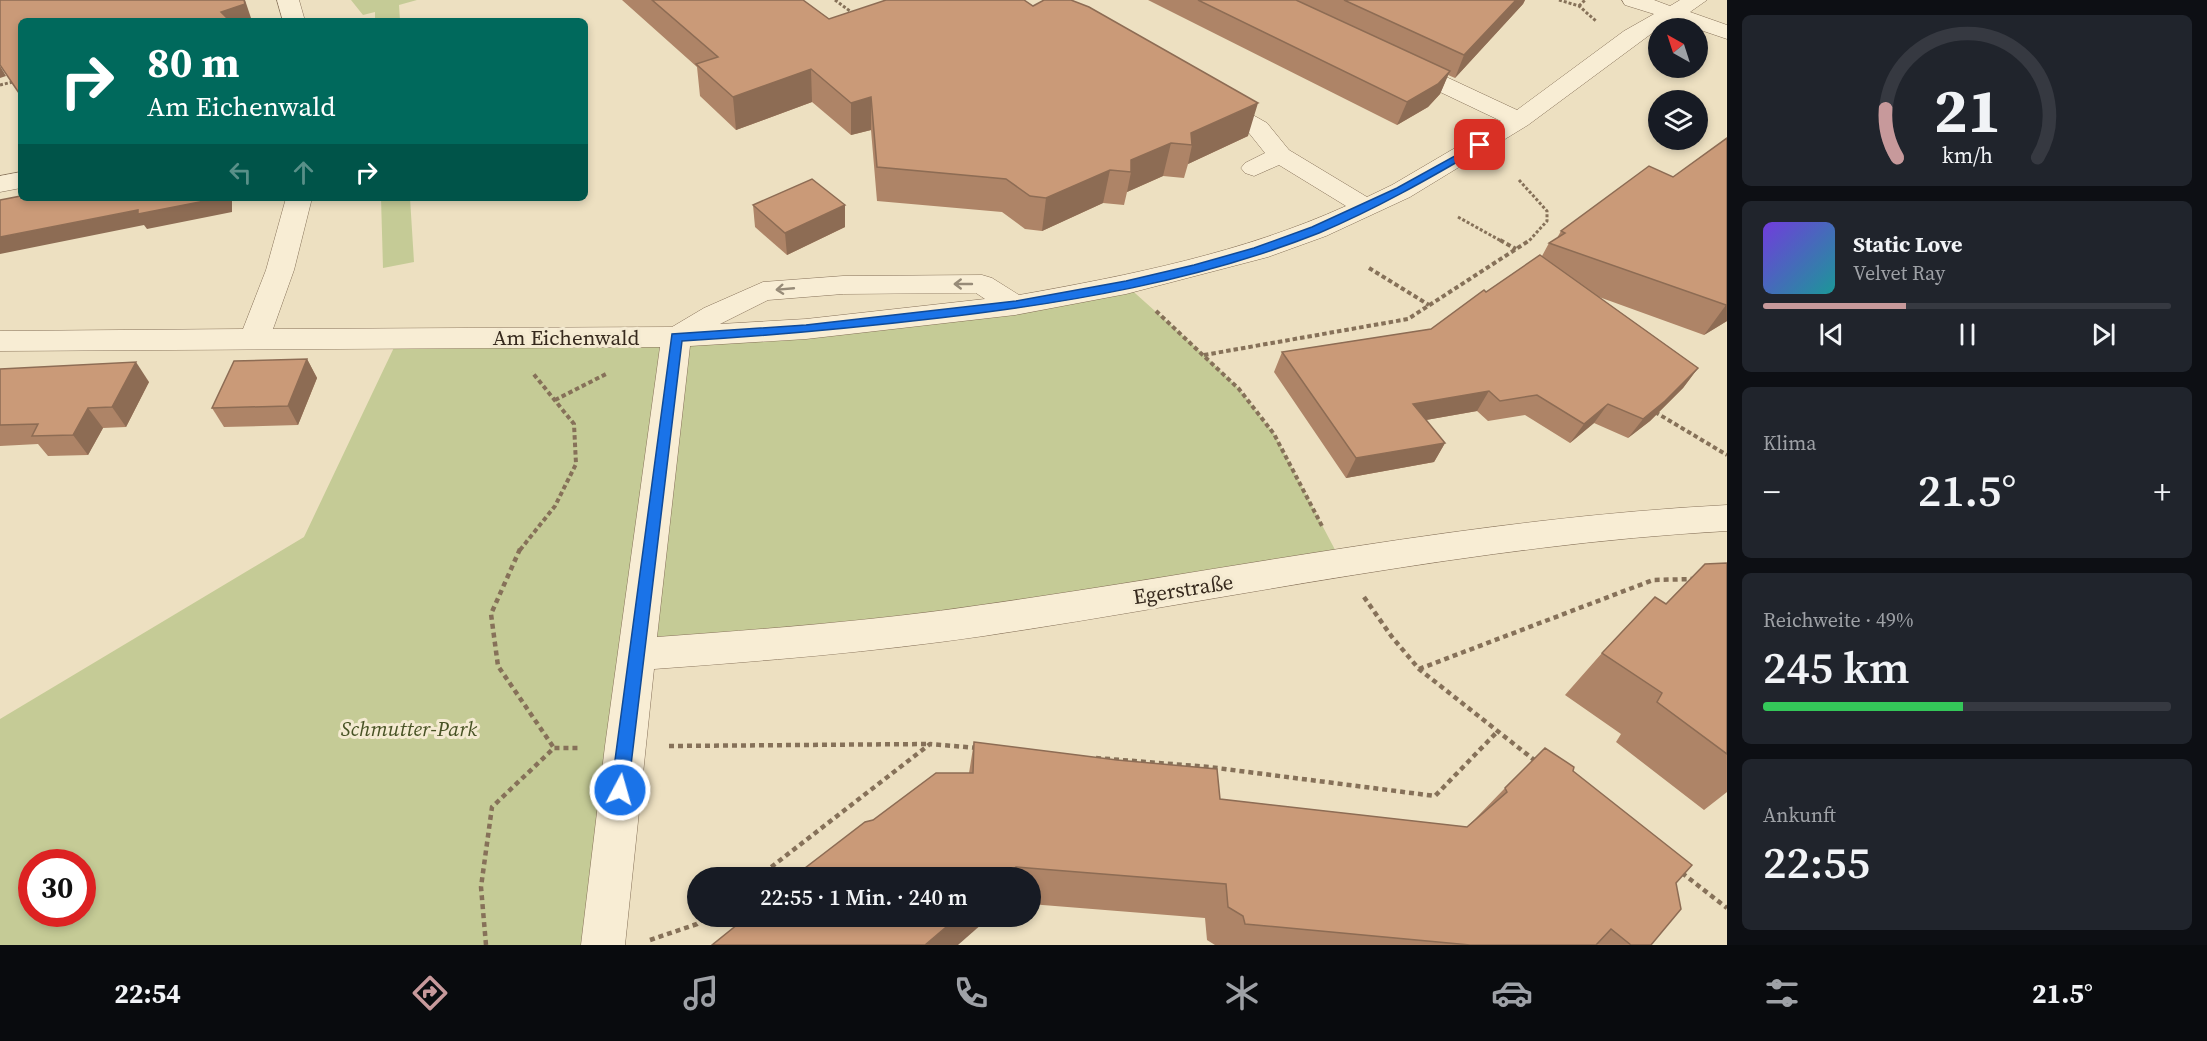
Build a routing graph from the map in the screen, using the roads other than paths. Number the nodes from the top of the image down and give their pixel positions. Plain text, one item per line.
1 (288, 0) edge
2 (1633, 0) edge
3 (1696, 0) edge
4 (1671, 12) junction
5 (293, 18) edge
6 (1727, 32) edge
7 (1385, 56) edge
8 (1198, 93) edge
9 (1519, 120) junction
10 (1280, 155) junction
11 (1254, 168) dead end
12 (18, 181) edge
13 (0, 184) edge
14 (298, 201) edge
15 (1366, 207) junction
16 (1016, 305) junction
17 (676, 337) junction
18 (254, 339) junction
19 (0, 341) edge
20 (1727, 518) edge
21 (638, 654) junction
22 (603, 945) edge

1 - 5 street
2 - 4 street
3 - 4 street, Am Eichenwald
4 - 6 street
4 - 9 street, Am Eichenwald
7 - 9 street
8 - 10 street
9 - 15 street, Am Eichenwald
10 - 11 street
10 - 15 street
12 - 13 street
14 - 18 street
15 - 16 street, Am Eichenwald
16 - 17 street, Am Eichenwald
16 -> 17 street
17 - 18 street, Am Eichenwald
17 - 21 street
18 - 19 street, Am Eichenwald
20 - 21 street, Egerstraße
21 - 22 street

